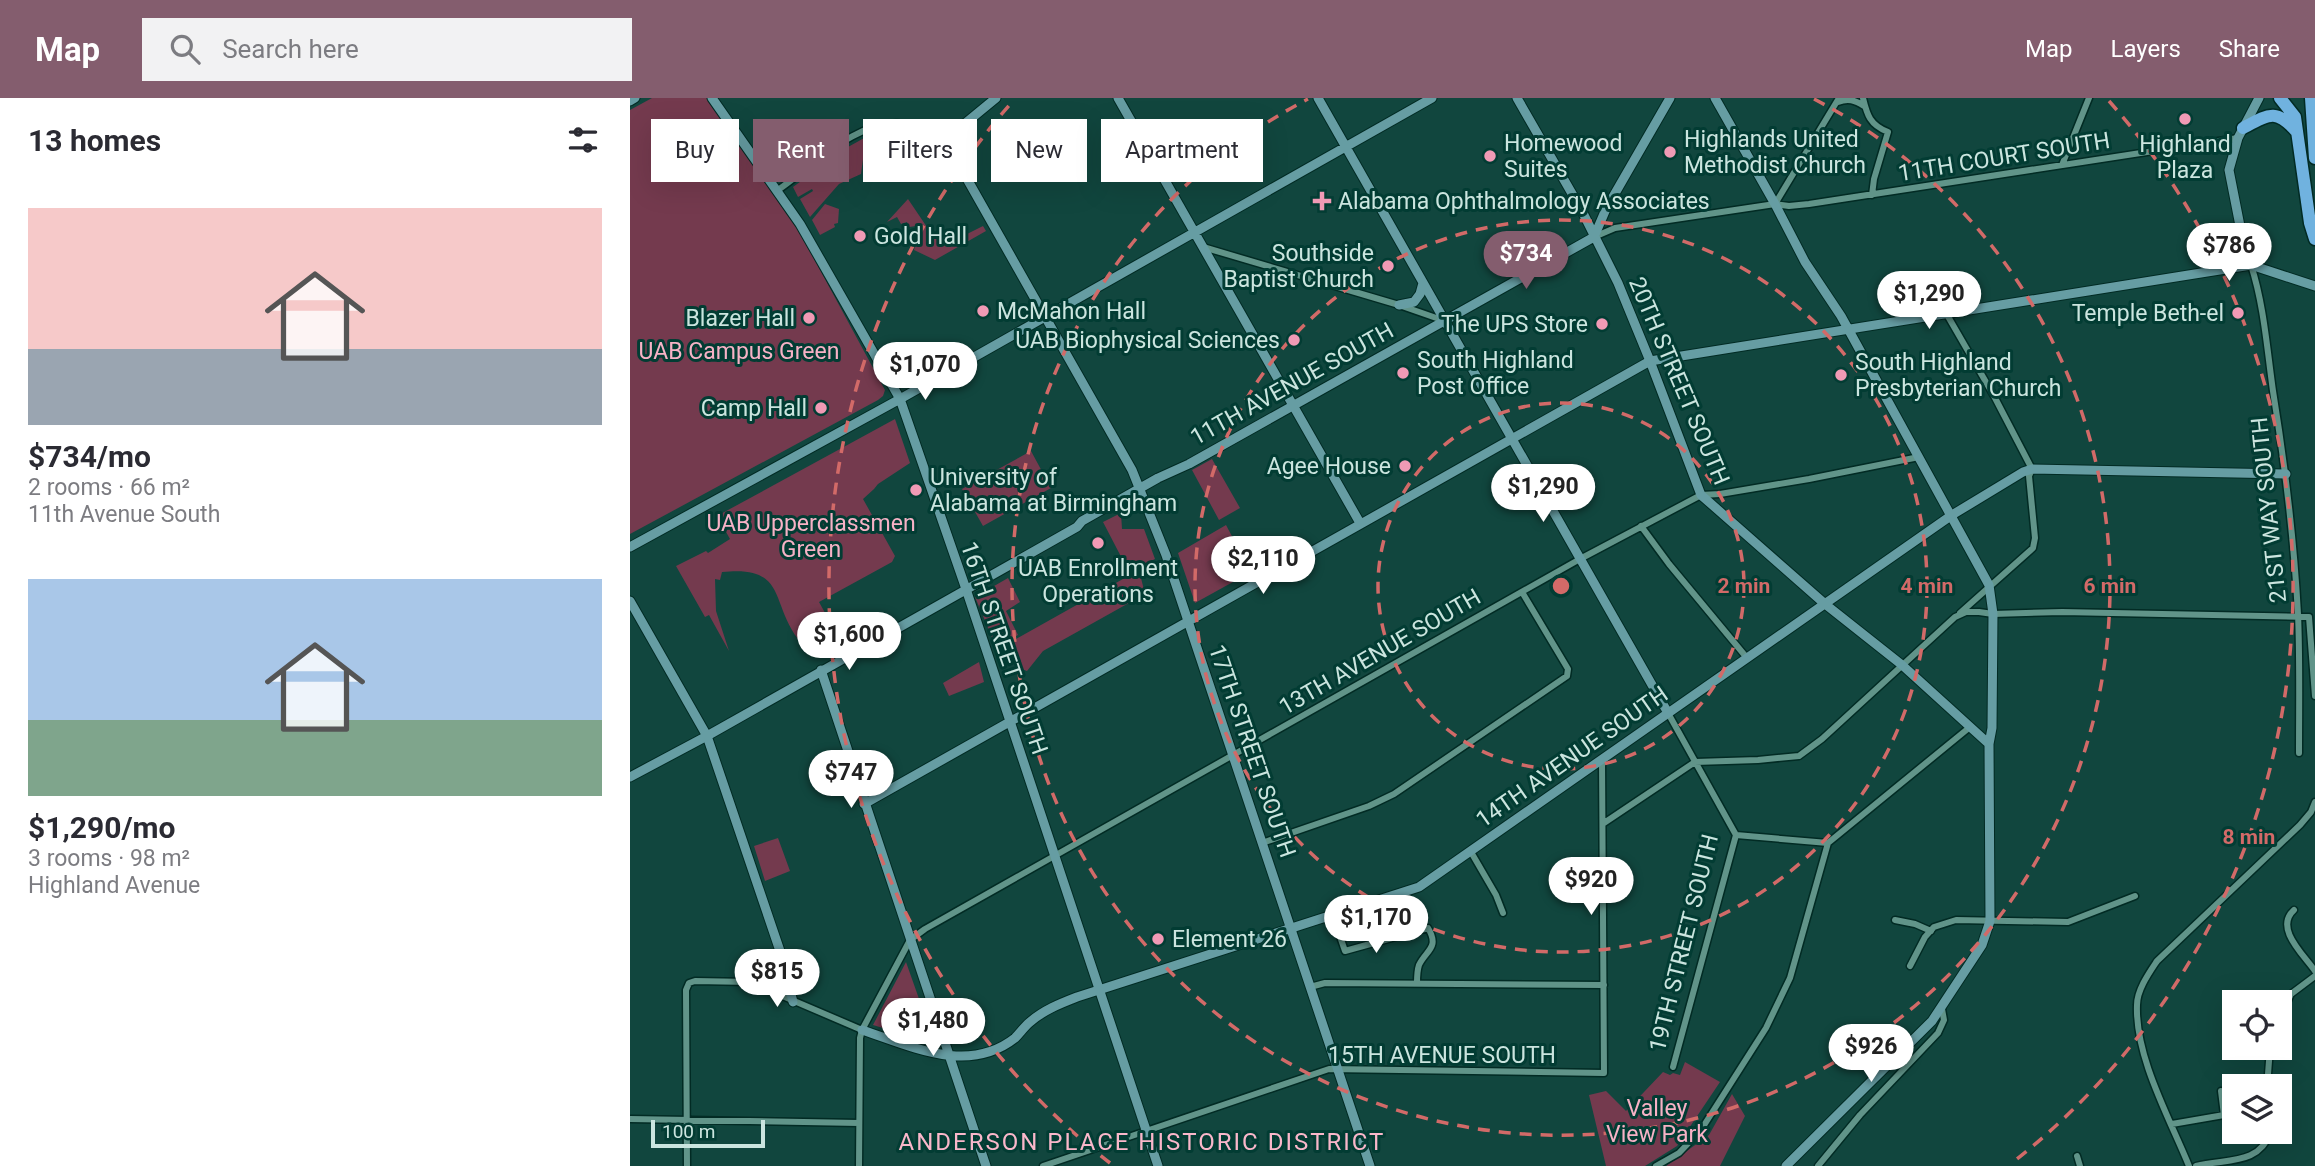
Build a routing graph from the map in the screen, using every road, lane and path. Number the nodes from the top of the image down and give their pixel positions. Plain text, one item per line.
1 (635, 98) edge
2 (712, 98) edge
3 (996, 98) edge
4 (1118, 98) edge
5 (1318, 98) edge
6 (1432, 98) edge
7 (1517, 98) edge
8 (1670, 98) edge
9 (1715, 98) edge
10 (1863, 98) edge
11 (2089, 98) edge
12 (2259, 98) edge
13 (2280, 98) edge
14 (2311, 98) edge
15 (1838, 100) edge
16 (630, 101) edge
17 (1865, 106) junction
18 (971, 119) edge
19 (2298, 132) junction
20 (863, 133) edge
21 (2241, 133) junction
22 (1345, 146) junction
23 (2315, 158) edge
24 (2062, 165) junction
25 (969, 182) edge
26 (778, 190) junction
27 (1872, 195) junction
28 (1775, 204) junction
29 (2239, 220) junction
30 (1195, 232) junction
31 (2314, 235) edge
32 (1594, 237) junction
33 (1203, 247) junction
34 (2251, 265) junction
35 (2217, 270) junction
36 (1423, 283) junction
37 (2315, 286) edge
38 (1399, 304) junction
39 (1946, 313) junction
40 (1046, 317) junction
41 (1445, 321) junction
42 (1847, 329) junction
43 (1650, 361) junction
44 (900, 399) junction
45 (1293, 405) junction
46 (1511, 438) junction
47 (1919, 457) junction
48 (2032, 469) junction
49 (2286, 474) junction
50 (1141, 488) junction
51 (1701, 495) junction
52 (1952, 515) junction
53 (1360, 523) junction
54 (1641, 526) junction
55 (630, 547) edge
56 (1580, 559) junction
57 (1989, 585) junction
58 (966, 589) junction
59 (1522, 592) junction
60 (630, 601) edge
61 (1825, 604) junction
62 (1993, 614) junction
63 (2298, 615) junction
64 (1955, 617) junction
65 (1188, 621) junction
66 (1747, 657) junction
67 (1902, 665) junction
68 (821, 670) junction
69 (2315, 696) edge
70 (1668, 713) junction
71 (1009, 721) junction
72 (1969, 727) junction
73 (707, 736) junction
74 (1989, 744) junction
75 (2299, 753) dead end
76 (1233, 756) junction
77 (1602, 760) junction
78 (1695, 762) junction
79 (630, 777) edge
80 (2315, 802) edge
81 (864, 804) junction
82 (1604, 822) junction
83 (1735, 835) junction
84 (1262, 843) junction
85 (1828, 843) junction
86 (1471, 852) junction
87 (1054, 856) junction
88 (2135, 896) dead end
89 (1381, 901) junction
90 (2294, 909) dead end
91 (1503, 913) dead end
92 (1333, 916) junction
93 (1895, 920) dead end
94 (1990, 921) junction
95 (1291, 929) junction
96 (1931, 931) junction
97 (1391, 937) junction
98 (909, 940) junction
99 (780, 951) junction
100 (1910, 966) dead end
101 (2315, 973) edge
102 (750, 982) junction
103 (1417, 984) junction
104 (1604, 985) junction
105 (1310, 986) junction
106 (1099, 990) junction
107 (2292, 993) edge
108 (793, 1002) junction
109 (1942, 1009) junction
110 (862, 1030) junction
111 (949, 1056) junction
112 (1673, 1067) dead end
113 (1337, 1069) junction
114 (2221, 1091) dead end
115 (630, 1119) edge
116 (686, 1120) junction
117 (859, 1123) junction
118 (2172, 1124) junction
119 (1147, 1131) junction
120 (2266, 1144) edge
121 (2077, 1156) dead end
122 (687, 1166) edge
123 (859, 1166) edge
124 (986, 1166) edge
125 (1043, 1166) edge
126 (1158, 1166) edge
127 (1370, 1166) edge
128 (1656, 1166) edge
129 (1786, 1166) edge
130 (1818, 1166) edge
131 (2080, 1166) edge
132 (2189, 1166) edge
133 (2196, 1166) edge

1 - 16 street
2 - 26 street, 16TH STREET SOUTH
3 - 18 street
4 - 30 street
5 - 22 street, 19TH STREET SOUTH
6 - 22 street
7 - 32 street, 20TH STREET SOUTH
8 - 32 street
9 - 28 street
10 - 17 street
11 - 24 street
12 - 21 street
13 - 19 highway
14 - 23 highway
15 - 17 street
15 - 28 street
17 - 27 street
19 - 21 highway
19 - 31 highway
20 - 26 street
21 - 24 street, 11TH COURT SOUTH
21 - 29 street
22 - 30 street
22 - 36 street, 19TH STREET SOUTH
24 - 27 street, 11TH COURT SOUTH
25 - 40 street, 17TH STREET SOUTH
26 - 44 street, 16TH STREET SOUTH
27 - 28 street, 11TH COURT SOUTH
28 - 32 street, 11TH AVENUE SOUTH
28 - 42 street
29 - 34 street
29 - 35 street
30 - 33 street
30 - 40 street
32 - 41 street, 11TH AVENUE SOUTH
32 - 43 street, 20TH STREET SOUTH
33 - 38 street
33 - 45 street
34 - 35 street
34 - 37 street
34 - 49 street, 21ST WAY SOUTH
35 - 39 street
36 - 38 street
36 - 41 street, 19TH STREET SOUTH
38 - 41 street
39 - 42 street
39 - 48 street
40 - 44 street
40 - 50 street, 17TH STREET SOUTH
41 - 45 street, 11TH AVENUE SOUTH
41 - 46 street, 19TH STREET SOUTH
42 - 43 street
42 - 47 street
43 - 46 street
43 - 51 street, 20TH STREET SOUTH
44 - 55 street
44 - 58 street, 16TH STREET SOUTH
45 - 50 street, 11TH AVENUE SOUTH
45 - 53 street
46 - 53 street
46 - 56 street, 19TH STREET SOUTH
47 - 51 street, 13TH AVENUE SOUTH
47 - 52 street
48 - 49 street, 14TH AVENUE SOUTH
48 - 52 street, 14TH AVENUE SOUTH
48 - 57 street
49 - 63 street, 21ST WAY SOUTH
50 - 58 street, 11TH AVENUE SOUTH
50 - 65 street, 17TH STREET SOUTH
51 - 54 street, 13TH AVENUE SOUTH
51 - 61 street, 20TH STREET SOUTH
52 - 57 street
52 - 61 street, 14TH AVENUE SOUTH
53 - 65 street
54 - 56 street, 13TH AVENUE SOUTH
54 - 66 street
56 - 59 street, 13TH AVENUE SOUTH
56 - 70 street, 19TH STREET SOUTH
57 - 62 street
57 - 64 street
58 - 68 street, 11TH AVENUE SOUTH
58 - 71 street, 16TH STREET SOUTH
59 - 76 street, 13TH AVENUE SOUTH
59 - 84 street
60 - 73 street
61 - 66 street, 14TH AVENUE SOUTH
61 - 67 street, 20TH STREET SOUTH
62 - 63 street
62 - 64 street
62 - 74 street
63 - 69 street
63 - 75 street, 21ST WAY SOUTH
64 - 67 street
65 - 71 street
65 - 76 street, 17TH STREET SOUTH
66 - 70 street, 14TH AVENUE SOUTH
67 - 72 street, 20TH STREET SOUTH
67 - 78 street
68 - 73 street, 11TH AVENUE SOUTH
68 - 81 street
70 - 77 street, 14TH AVENUE SOUTH
70 - 78 street, 19TH STREET SOUTH
71 - 81 street
71 - 87 street, 16TH STREET SOUTH
72 - 74 street, 20TH STREET SOUTH
72 - 85 street
73 - 79 street, 11TH AVENUE SOUTH
73 - 99 street
74 - 94 street
76 - 84 street, 17TH STREET SOUTH
76 - 87 street, 13TH AVENUE SOUTH
77 - 82 street
77 - 86 street, 14TH AVENUE SOUTH
78 - 82 street
78 - 83 street, 19TH STREET SOUTH
80 - 118 street
81 - 98 street
82 - 104 street
83 - 85 street
83 - 112 street, 19TH STREET SOUTH
84 - 95 street, 17TH STREET SOUTH
85 - 128 street
86 - 89 street, 14TH AVENUE SOUTH
86 - 91 street
87 - 98 street, 13TH AVENUE SOUTH
87 - 106 street, 16TH STREET SOUTH
88 - 94 street
89 - 92 street, 14TH AVENUE SOUTH
89 - 97 street
90 - 101 street
92 - 95 street, 14TH AVENUE SOUTH
92 - 97 street
93 - 96 street
94 - 96 street
94 - 109 street
95 - 105 street, 17TH STREET SOUTH
95 - 106 street, 14TH AVENUE SOUTH
96 - 100 street
97 - 103 street
98 - 110 street
98 - 111 street
99 - 102 street
99 - 108 street
101 - 107 street
102 - 108 street
102 - 116 street
103 - 104 street
103 - 105 street
104 - 113 street, 15TH AVENUE SOUTH
105 - 113 street, 17TH STREET SOUTH
106 - 111 street, 14TH AVENUE SOUTH
106 - 119 street, 16TH STREET SOUTH
108 - 110 street
109 - 129 street
109 - 130 street
110 - 111 street, 14TH AVENUE SOUTH
110 - 117 street
111 - 124 street
113 - 119 street, 15TH AVENUE SOUTH
113 - 127 street, 17TH STREET SOUTH
114 - 118 street
115 - 116 street
116 - 117 street
116 - 122 street
117 - 123 street
118 - 132 street
119 - 125 street, 15TH AVENUE SOUTH
119 - 126 street, 16TH STREET SOUTH
120 - 133 street
121 - 131 street

